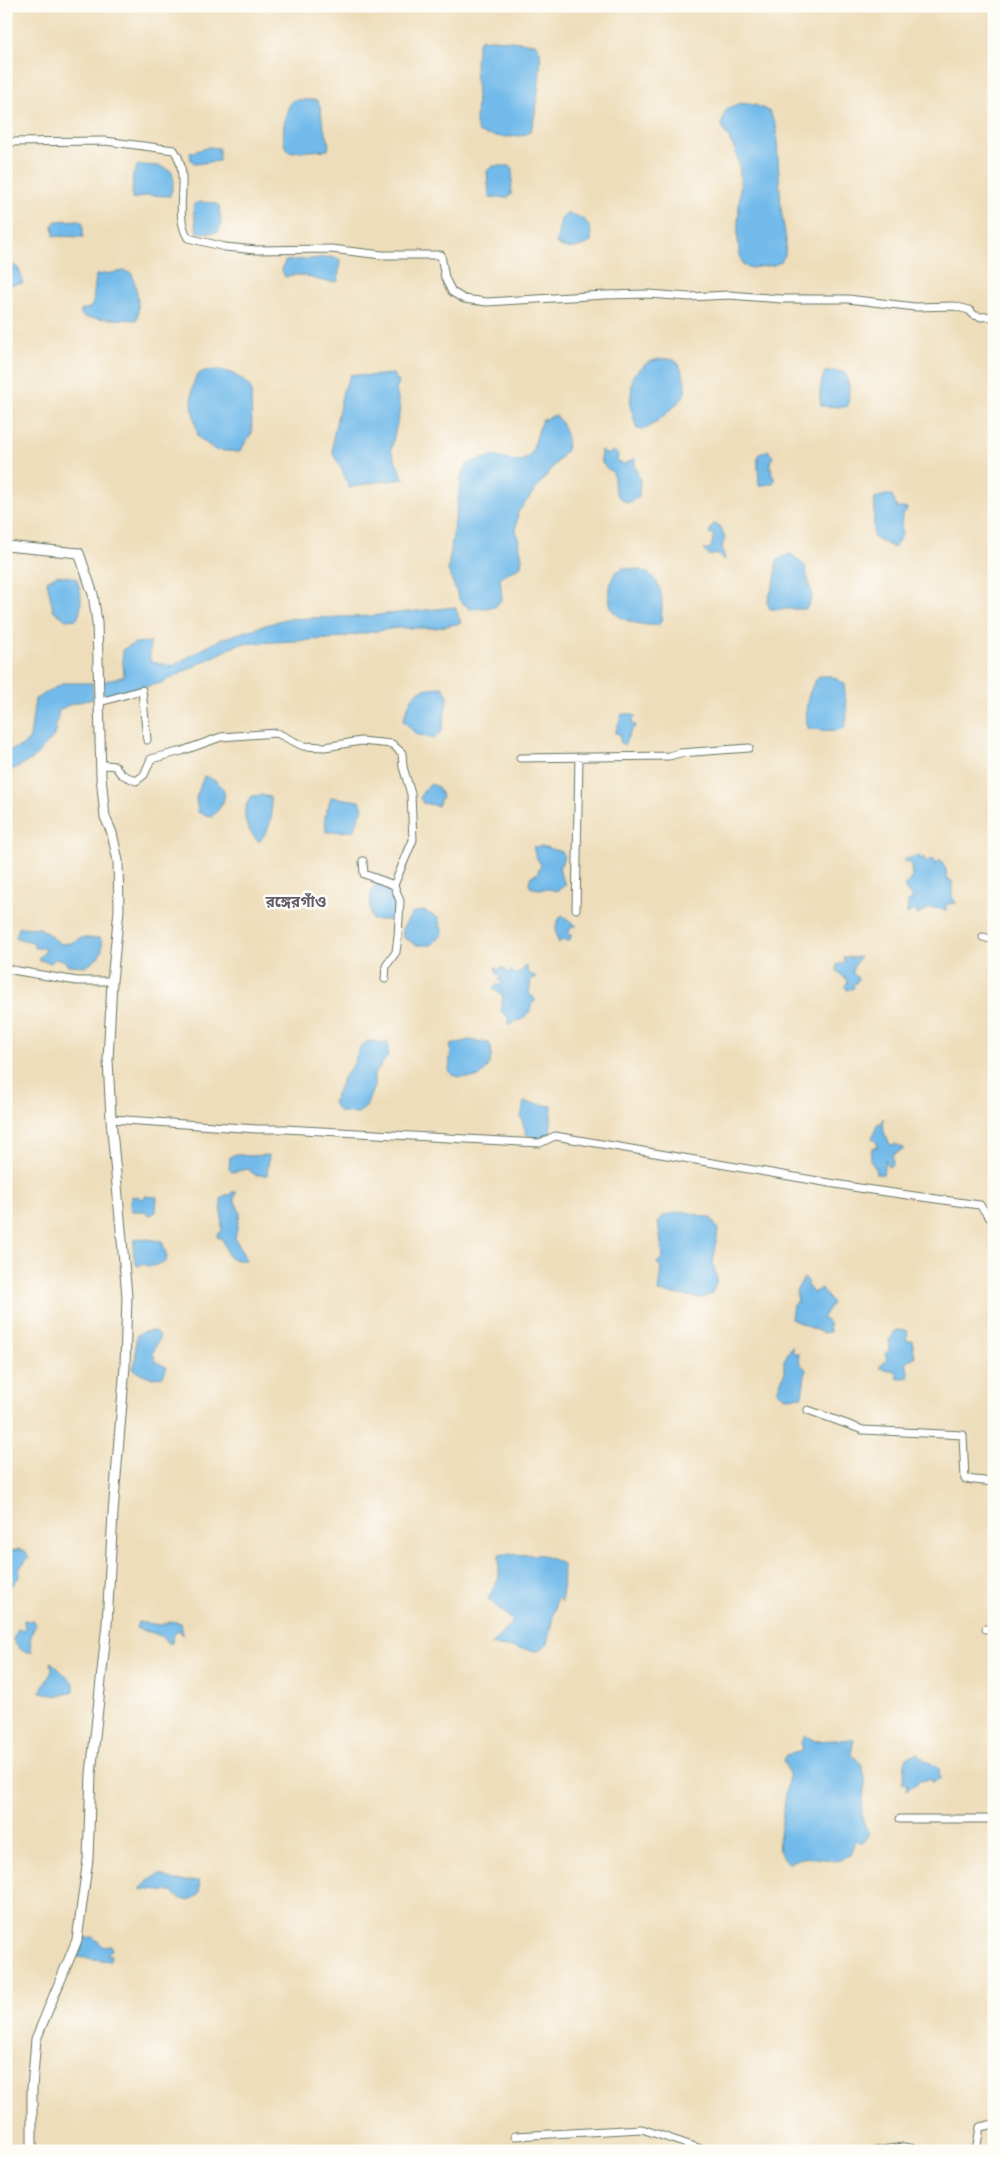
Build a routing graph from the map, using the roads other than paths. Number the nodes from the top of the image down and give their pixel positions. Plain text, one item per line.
1 (6, 142) edge
2 (994, 316) edge
3 (6, 546) edge
4 (100, 702) junction
5 (147, 740) dead end
6 (749, 748) dead end
7 (579, 757) junction
8 (520, 758) dead end
9 (101, 766) junction
10 (363, 861) dead end
11 (394, 886) junction
12 (576, 909) dead end
13 (983, 937) dead end
14 (994, 940) edge
15 (6, 969) edge
16 (385, 978) dead end
17 (112, 981) junction
18 (111, 1119) junction
19 (994, 1223) edge
20 (808, 1410) dead end
21 (994, 1482) edge
22 (900, 1819) dead end
23 (994, 1819) edge
24 (994, 2124) edge
25 (515, 2136) dead end
26 (32, 2151) edge
27 (707, 2151) edge
28 (875, 2151) edge
29 (929, 2151) edge
30 (976, 2151) edge

1 - 2 street
3 - 4 street
4 - 5 street
4 - 9 street
6 - 7 street
7 - 8 street
7 - 12 street
9 - 11 street
9 - 17 street
10 - 11 street
11 - 16 street
13 - 14 street
15 - 17 street
17 - 18 street
18 - 19 street
18 - 26 street
20 - 21 street
22 - 23 street
24 - 30 street
25 - 27 street
28 - 29 street

